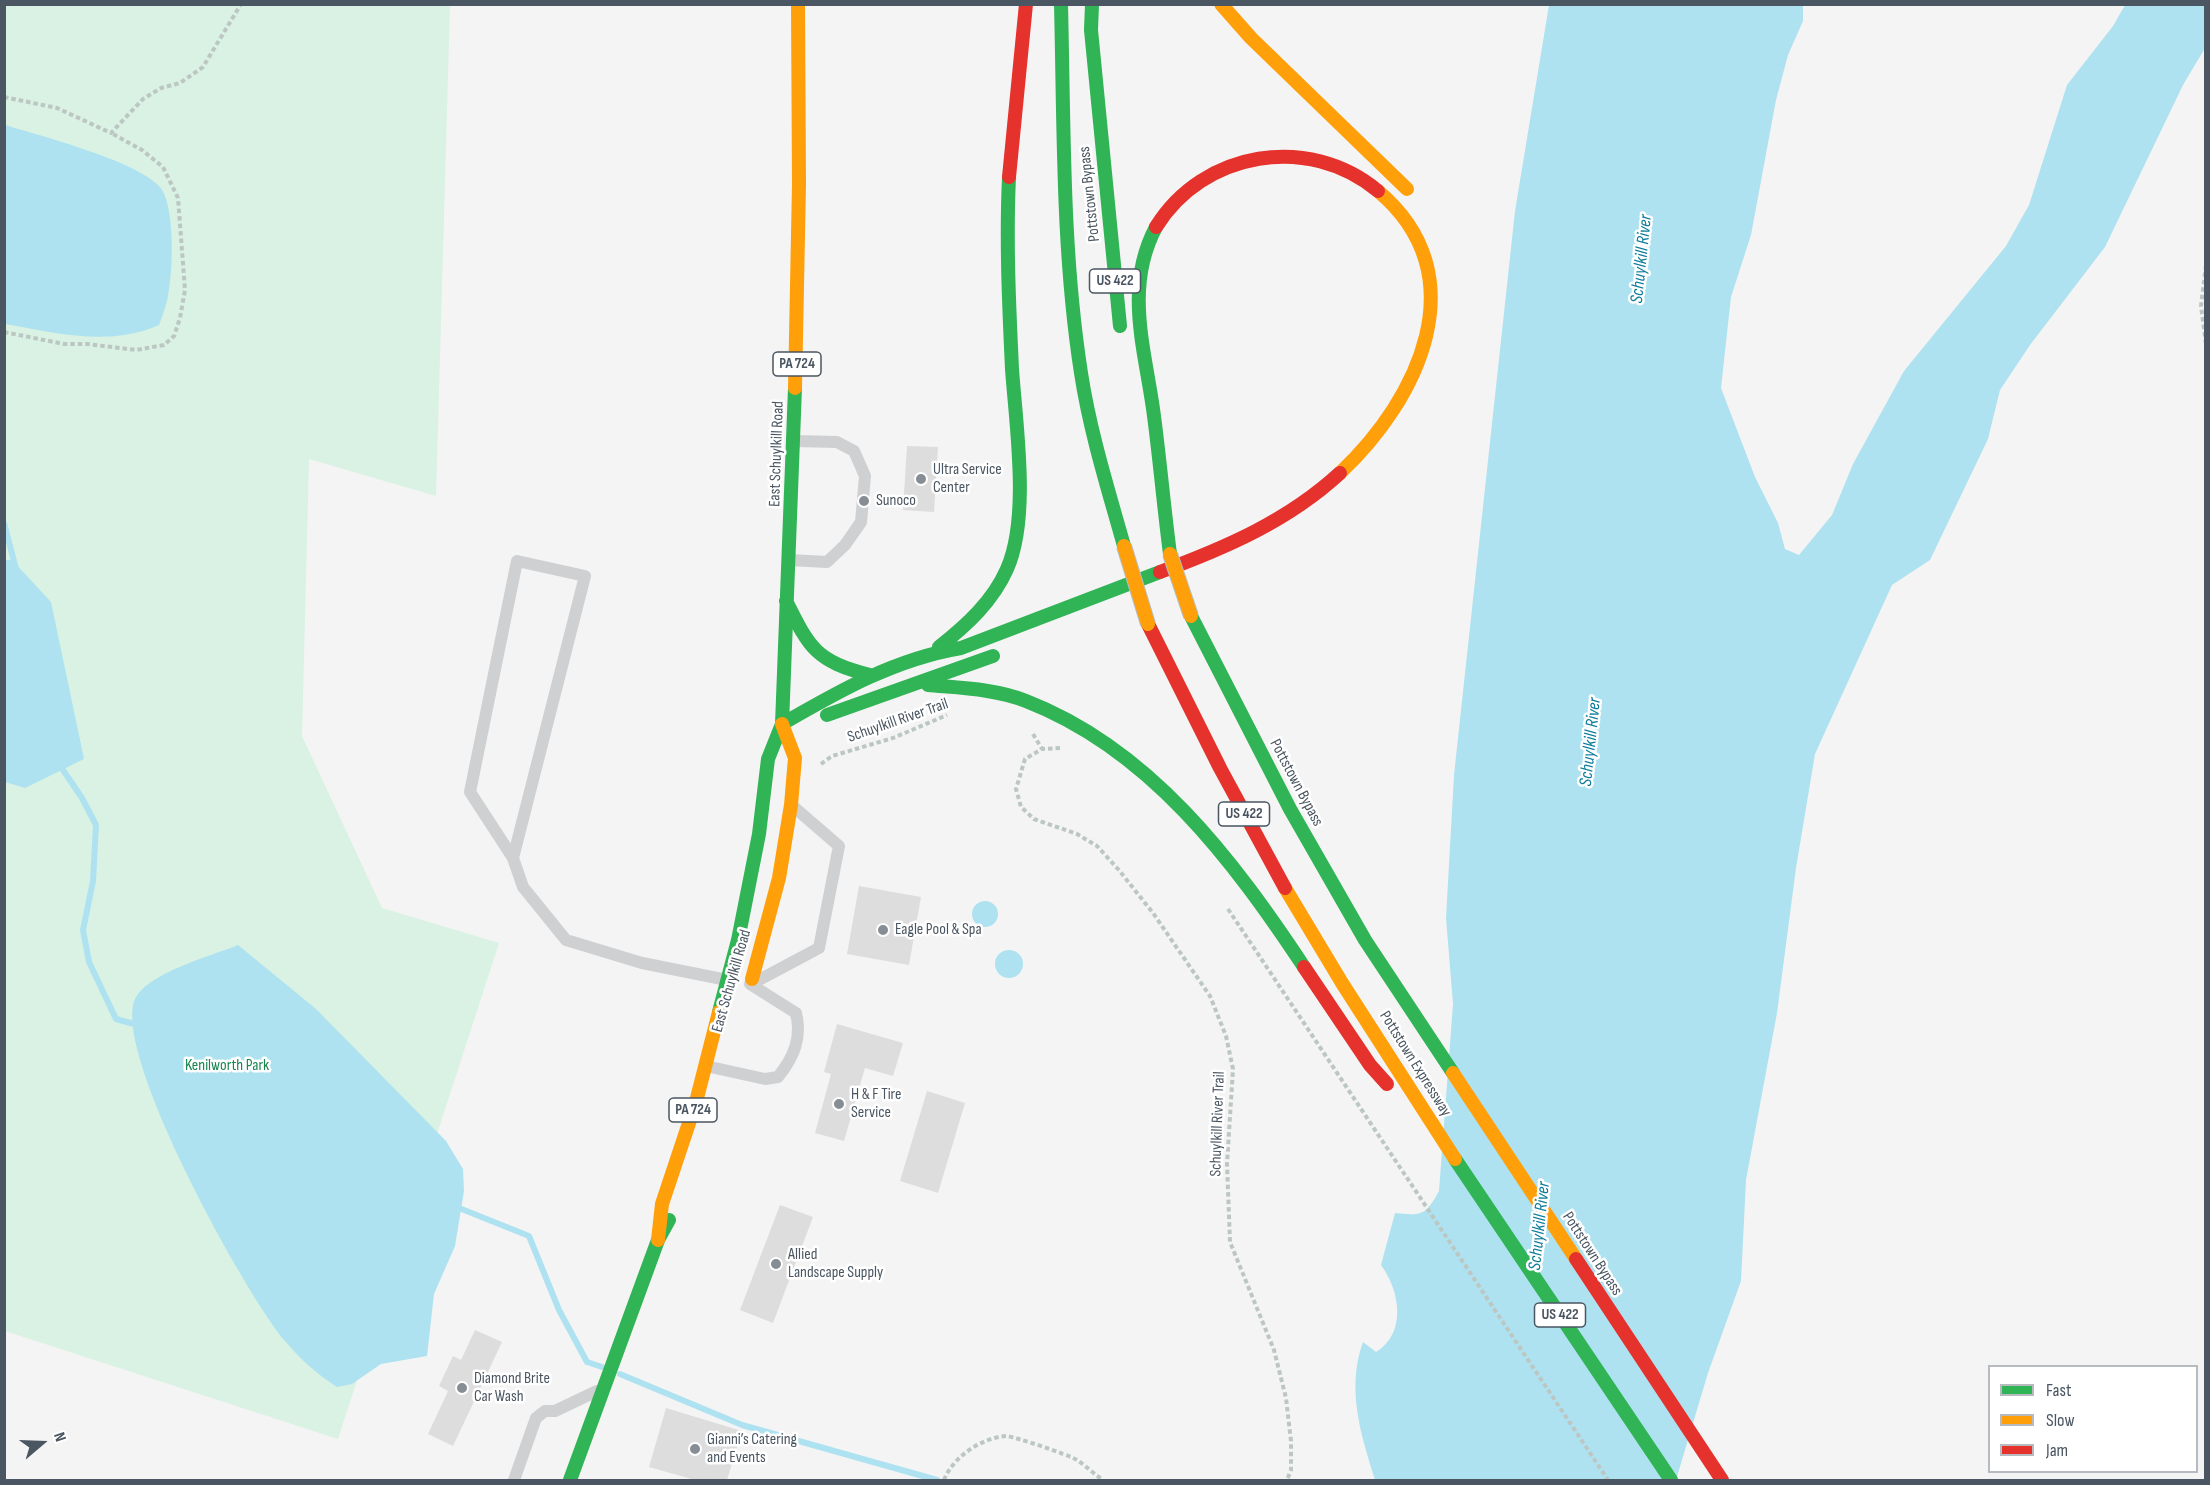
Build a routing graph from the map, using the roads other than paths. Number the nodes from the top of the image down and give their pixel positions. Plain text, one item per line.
1 (798, 4) edge
2 (1026, 4) edge
3 (1061, 4) edge
4 (1092, 4) edge
5 (1221, 4) edge
6 (1417, 202) dead end
7 (1122, 340) dead end
8 (794, 441) junction
9 (1143, 450) dead end
10 (1170, 554) junction
11 (788, 560) junction
12 (1192, 579) dead end
13 (786, 601) junction
14 (1127, 606) dead end
15 (932, 651) junction
16 (1007, 651) dead end
17 (870, 675) junction
18 (920, 684) junction
19 (782, 724) junction
20 (791, 805) junction
21 (513, 858) junction
22 (729, 980) junction
23 (751, 984) junction
24 (1354, 997) joint
25 (745, 1003) dead end
26 (706, 1066) junction
27 (1448, 1149) junction
28 (681, 1191) dead end
29 (658, 1240) junction
30 (606, 1387) junction
31 (514, 1480) edge
32 (570, 1480) edge
33 (1671, 1480) edge
34 (1722, 1480) edge

1 - 8 main road, East Schuylkill Road / PA 724
2 - 15 main road
3 - 24 main road, Pottstown Bypass / US 422, bridge
4 - 7 main road, Pottstown Bypass / US 422
5 - 6 main road
8 - 11 main road, East Schuylkill Road / PA 724
8 - 11 lane
9 - 10 main road, Pottstown Bypass / US 422
10 - 15 main road
10 - 34 main road, Pottstown Bypass / US 422, bridge
11 - 13 main road, East Schuylkill Road / PA 724
12 - 14 main road
13 - 17 main road
13 - 19 main road, East Schuylkill Road / PA 724
15 - 17 main road
16 - 18 main road
17 - 19 main road
18 - 19 main road
18 - 27 main road
19 - 20 main road, East Schuylkill Road / PA 724
19 - 22 main road, East Schuylkill Road / PA 724
20 - 23 main road, East Schuylkill Road / PA 724
20 - 23 lane
21 - 21 lane
21 - 22 lane
22 - 23 lane
22 - 26 main road, East Schuylkill Road / PA 724
23 - 25 main road, East Schuylkill Road / PA 724
23 - 26 lane
24 - 27 main road, Pottstown Expressway / US 422
26 - 29 main road, East Schuylkill Road / PA 724
27 - 33 main road, US 422
28 - 29 main road, East Schuylkill Road / PA 724
29 - 30 main road, East Schuylkill Road / PA 724
30 - 31 lane
30 - 32 main road, East Schuylkill Road / PA 724

